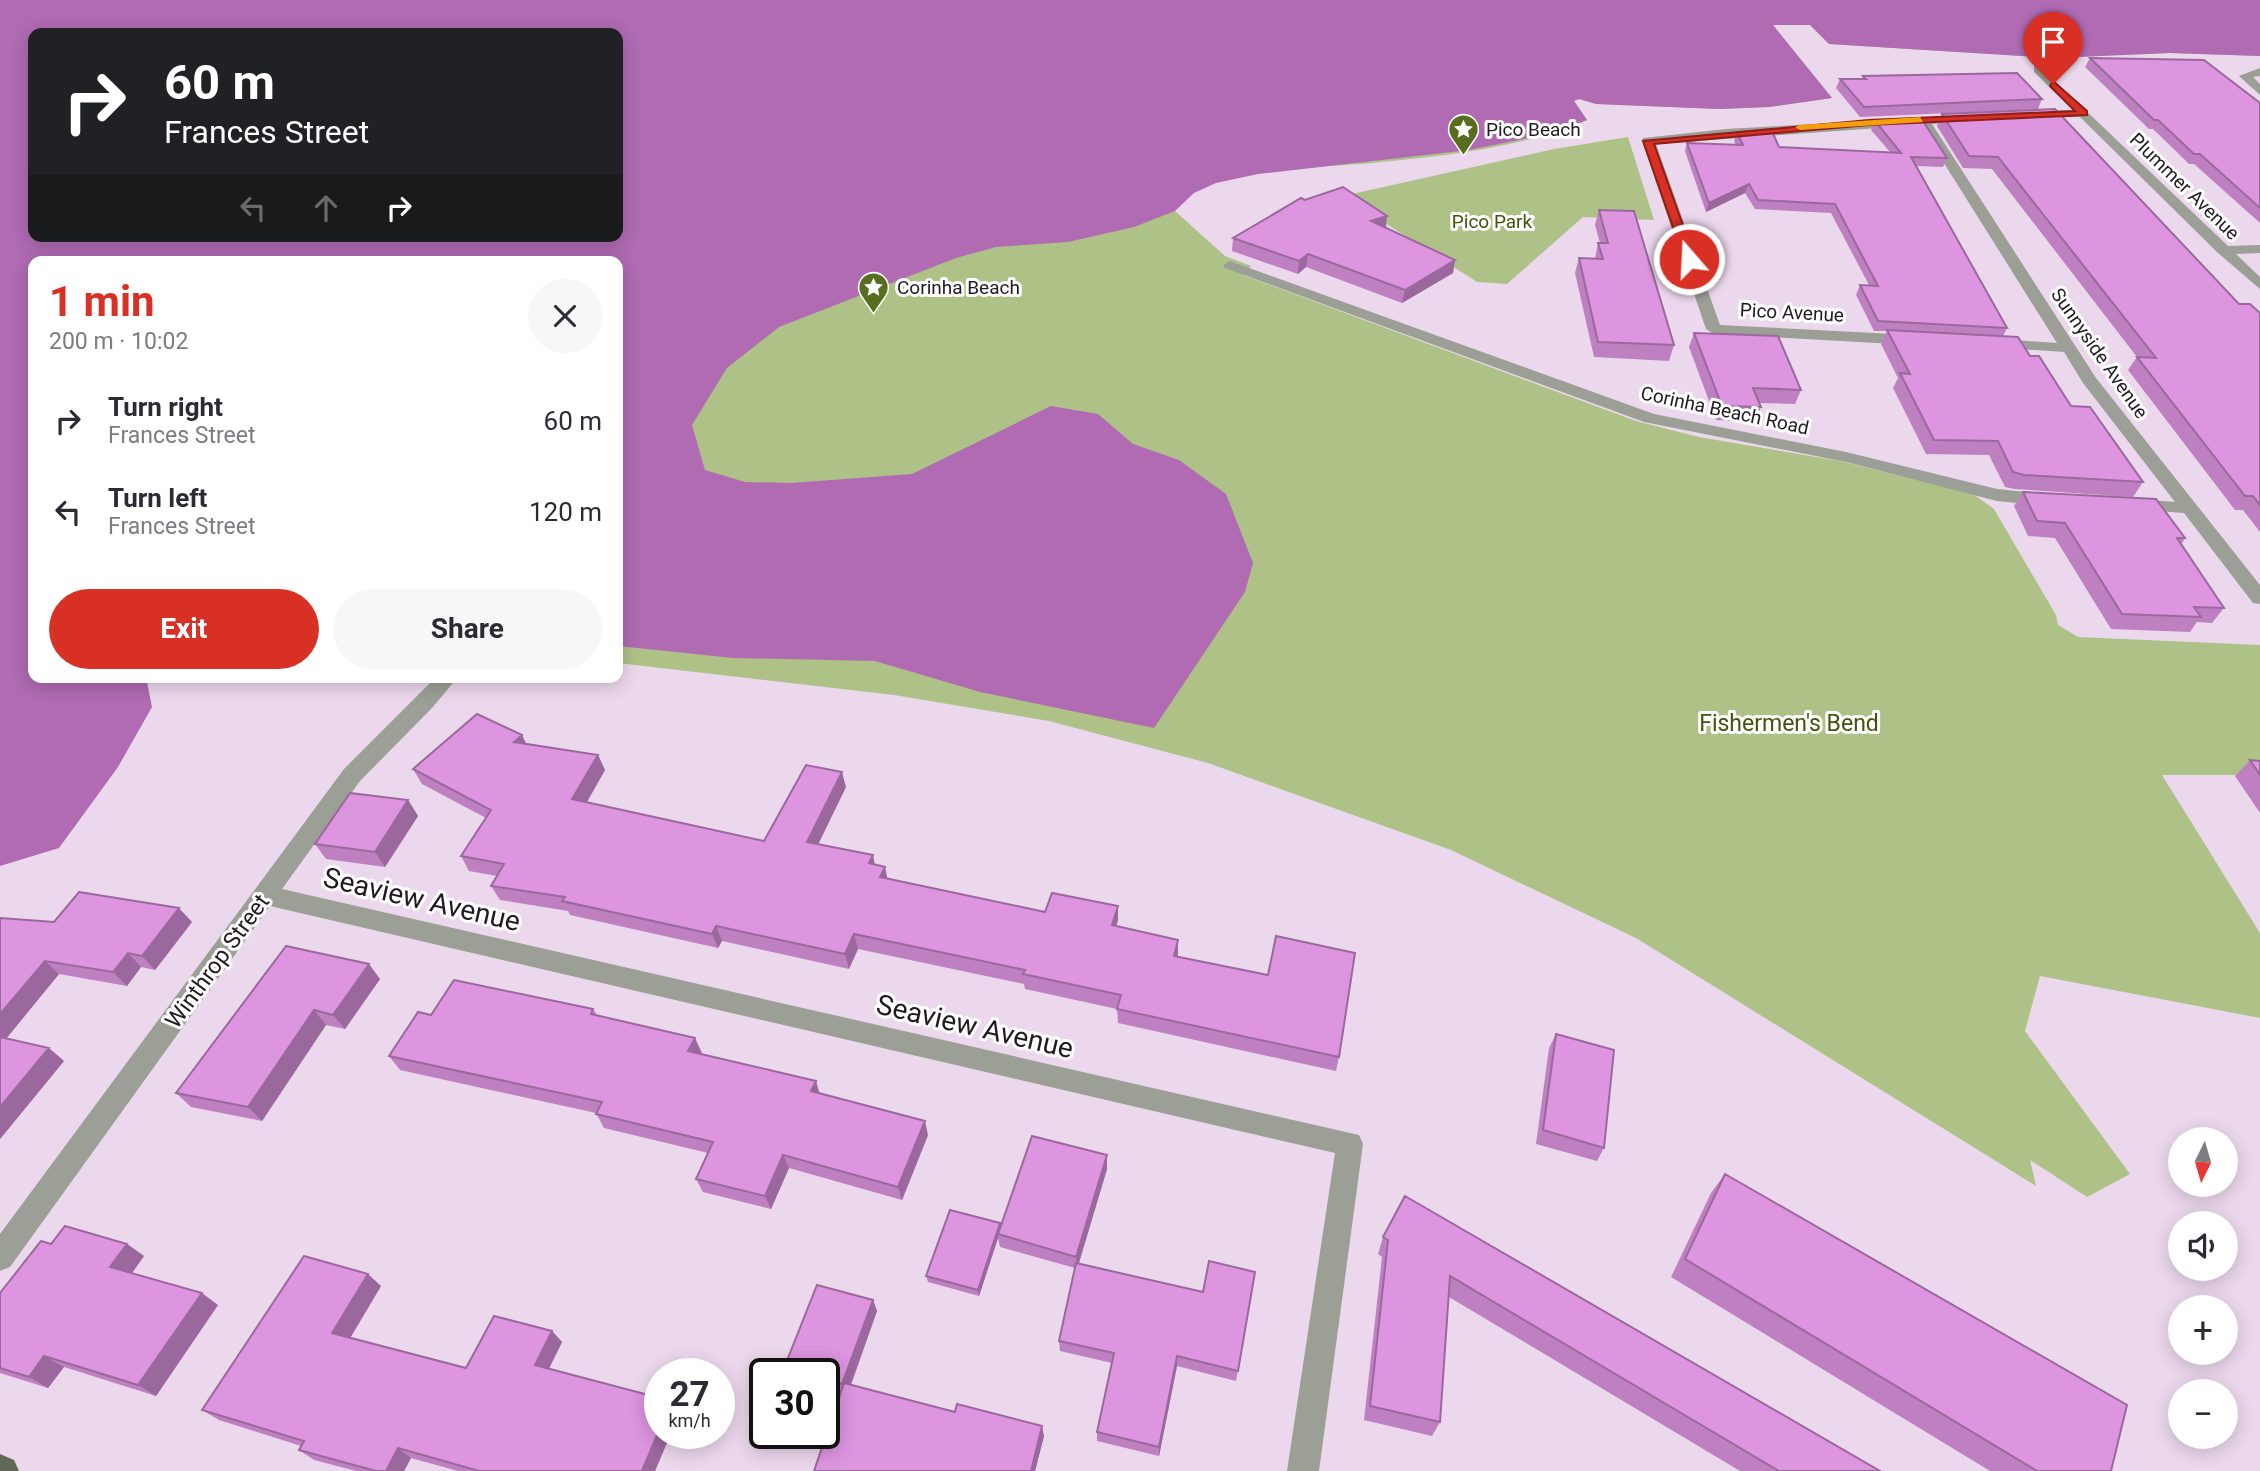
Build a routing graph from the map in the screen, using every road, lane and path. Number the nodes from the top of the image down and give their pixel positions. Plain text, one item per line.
1 (2038, 69) dead end
2 (2260, 72) edge
3 (2260, 91) edge
4 (2083, 113) junction
5 (2016, 116) edge
6 (1976, 118) edge
7 (1923, 120) junction
8 (2260, 249) edge
9 (2223, 250) junction
10 (1230, 265) dead end
11 (2260, 285) edge
12 (1931, 341) edge
13 (1986, 344) edge
14 (2068, 348) junction
15 (2060, 501) edge
16 (2112, 504) edge
17 (2189, 508) junction
18 (2260, 598) edge
19 (443, 683) edge
20 (265, 895) junction
21 (0, 1257) edge
22 (1303, 1471) edge

1 - 4 street, Plummer Avenue
2 - 3 street
4 - 5 street
4 - 9 street, Plummer Avenue
6 - 7 street
7 - 12 street, Pico Avenue
7 - 14 street, Sunnyside Avenue
8 - 9 street
9 - 11 street, Plummer Avenue
10 - 15 street, Corinha Beach Road
13 - 14 street
14 - 17 street, Sunnyside Avenue
16 - 17 street
17 - 18 street, Sunnyside Avenue
19 - 20 street, Winthrop Street
20 - 21 street, Winthrop Street
20 - 22 street, Seaview Avenue

